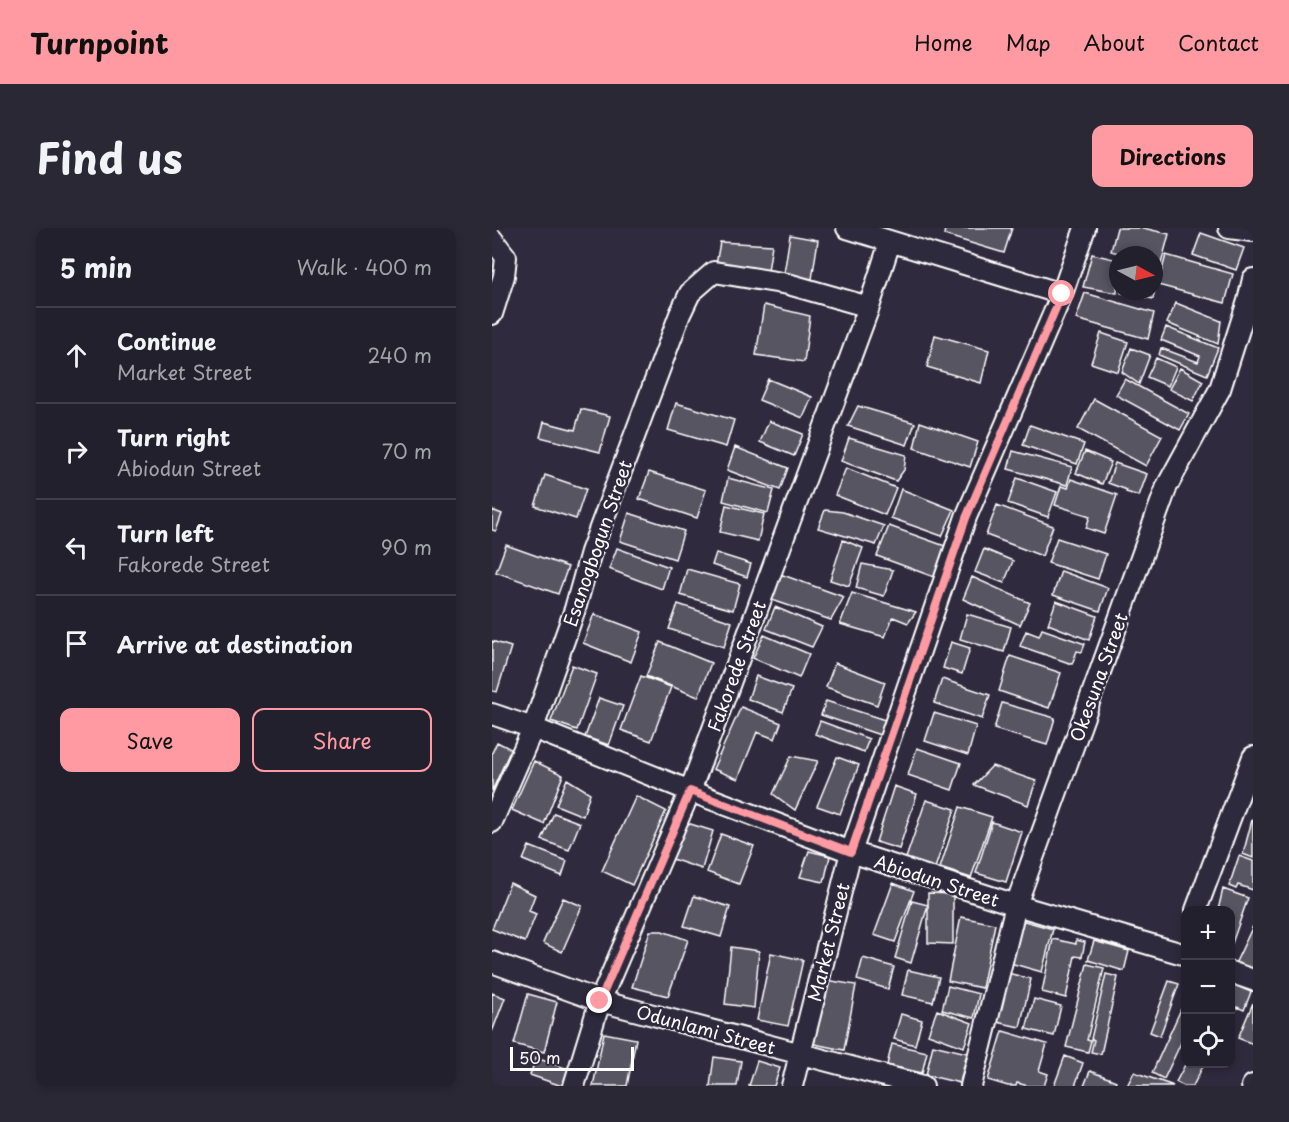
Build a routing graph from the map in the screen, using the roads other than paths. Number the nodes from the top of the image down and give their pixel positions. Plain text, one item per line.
1 (847, 228) edge
2 (1085, 228) edge
3 (1229, 228) edge
4 (1253, 231) edge
5 (492, 239) edge
6 (890, 242) junction
7 (1253, 279) edge
8 (1062, 294) junction
9 (869, 307) junction
10 (492, 314) edge
11 (492, 714) edge
12 (533, 728) junction
13 (1253, 757) edge
14 (690, 791) junction
15 (492, 822) edge
16 (851, 852) junction
17 (1016, 905) junction
18 (1197, 906) edge
19 (1181, 947) edge
20 (492, 962) edge
21 (1235, 974) edge
22 (1253, 980) edge
23 (600, 1001) junction
24 (800, 1054) junction
25 (574, 1086) edge
26 (792, 1086) edge
27 (923, 1086) edge
28 (971, 1086) edge

1 - 6 street
2 - 8 street, Market Street
3 - 4 street
5 - 10 street
6 - 8 street
6 - 9 street, Fakorede Street
7 - 17 street, Okesuna Street
8 - 16 street, Market Street
9 - 12 street, Esanogbogun Street
9 - 14 street, Fakorede Street
11 - 12 street, Abiodun Street
12 - 14 street, Abiodun Street
12 - 15 street, Esanogbogun Street
13 - 18 street
14 - 16 street, Abiodun Street
14 - 23 street, Fakorede Street
16 - 17 street, Abiodun Street
16 - 24 street, Market Street
17 - 19 street, Abiodun Street
17 - 28 street, Okesuna Street
20 - 23 street, Odunlami Street
21 - 22 street
23 - 24 street, Odunlami Street
23 - 25 street, Fakorede Street
24 - 26 street, Market Street
24 - 27 street, Odunlami Street

